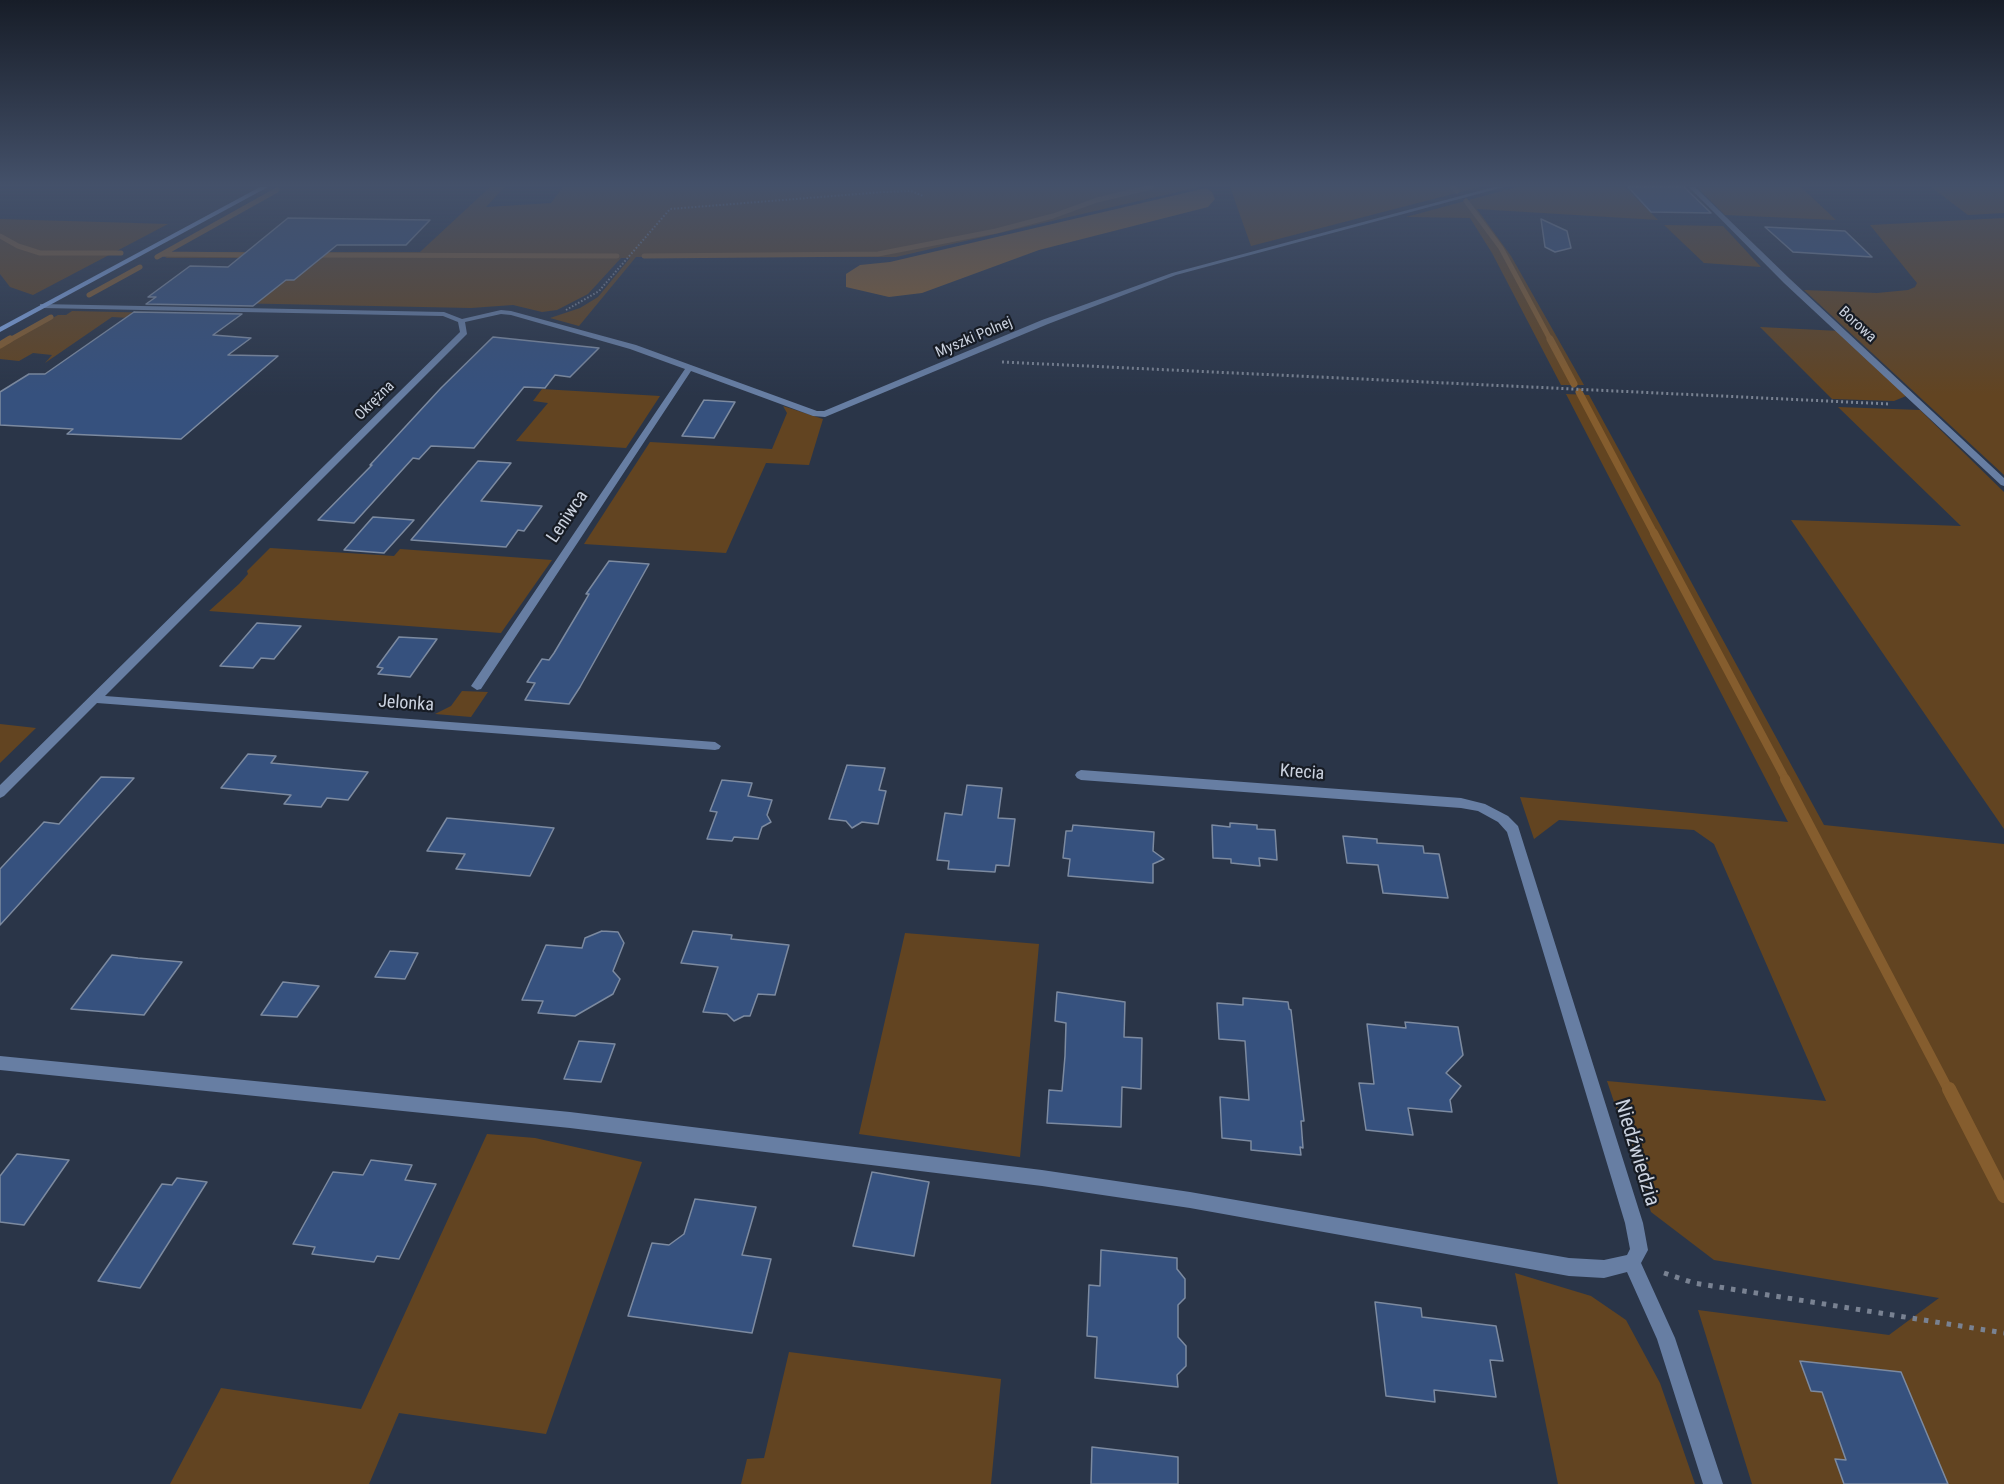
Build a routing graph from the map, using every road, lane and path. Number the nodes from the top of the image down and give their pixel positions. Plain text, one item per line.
1 (136, 256) edge
2 (629, 256) edge
3 (1241, 256) edge
4 (1762, 256) edge
5 (43, 306) junction
6 (531, 319) junction
7 (462, 321) junction
8 (0, 330) edge
9 (956, 360) junction
10 (689, 368) junction
11 (1923, 405) junction
12 (2004, 483) edge
13 (477, 686) dead end
14 (95, 699) junction
15 (715, 746) dead end
16 (1081, 775) dead end
17 (0, 793) edge
18 (1513, 830) joint
19 (0, 1063) edge
20 (1632, 1262) junction
21 (2004, 1333) edge
22 (1713, 1484) edge

1 - 5 main road
2 - 6 path
3 - 9 street, Myszki Polnej
4 - 11 street, Borowa
5 - 7 street
5 - 8 main road
6 - 7 street, Myszki Polnej
6 - 10 street, Myszki Polnej
7 - 14 street, Okrężna
9 - 10 street, Myszki Polnej
9 - 11 path
10 - 13 street, Leniwca
11 - 12 street, Borowa
14 - 15 street, Jelonka
14 - 17 street, Okrężna
16 - 18 street, Krecia
18 - 20 street, Niedźwiedzia
19 - 20 street
20 - 21 path
20 - 22 street

